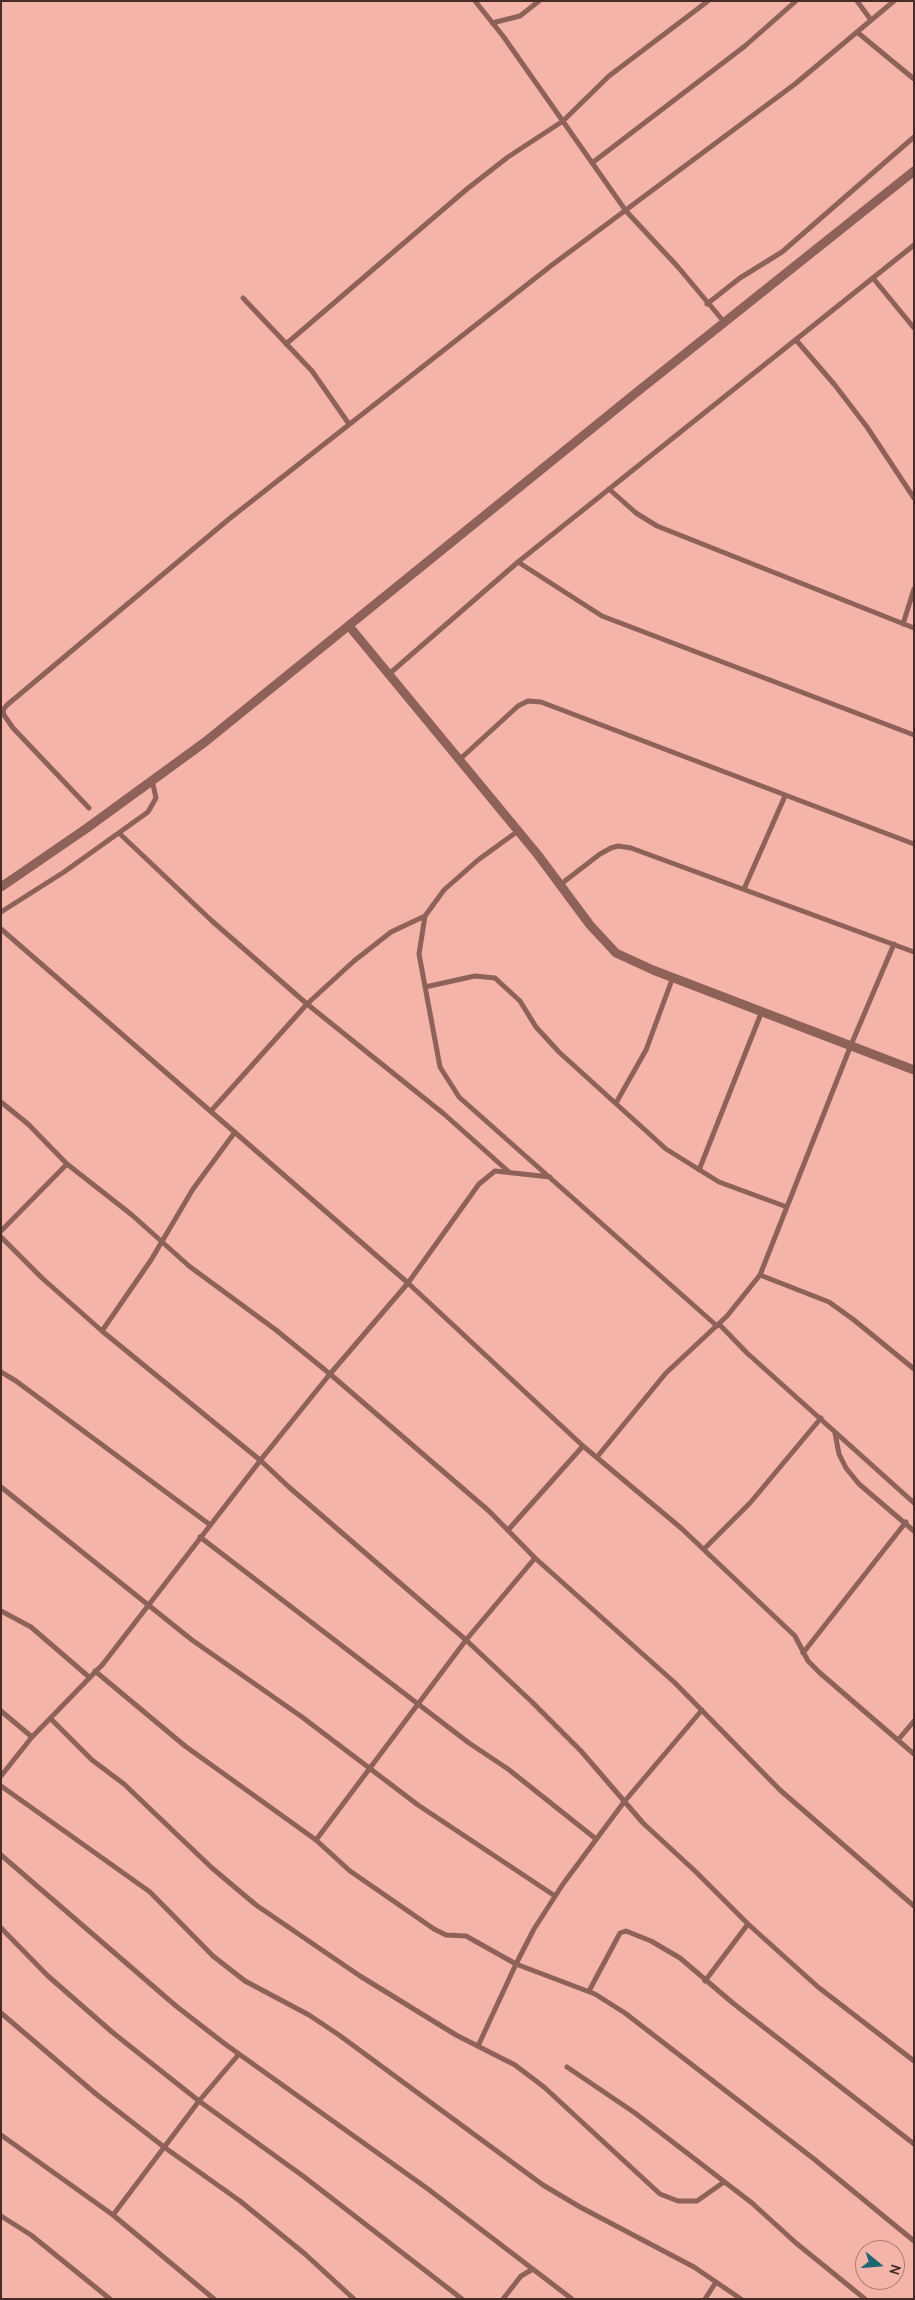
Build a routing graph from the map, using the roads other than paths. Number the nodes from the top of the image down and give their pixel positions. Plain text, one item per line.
1 (474, 1) edge
2 (538, 1) edge
3 (708, 1) edge
4 (796, 1) edge
5 (857, 1) edge
6 (894, 1) edge
7 (871, 20) junction
8 (492, 22) junction
9 (857, 32) junction
10 (914, 79) edge
11 (563, 121) junction
12 (914, 137) edge
13 (592, 163) junction
14 (914, 171) edge
15 (626, 211) junction
16 (914, 245) edge
17 (873, 278) junction
18 (243, 298) dead end
19 (707, 304) junction
20 (725, 323) junction
21 (914, 328) edge
22 (796, 340) junction
23 (286, 344) junction
24 (349, 424) junction
25 (609, 489) junction
26 (914, 498) edge
27 (518, 562) junction
28 (914, 589) edge
29 (903, 624) junction
30 (349, 626) junction
31 (914, 628) edge
32 (389, 674) junction
33 (914, 735) edge
34 (458, 760) junction
35 (152, 780) junction
36 (785, 796) junction
37 (89, 808) dead end
38 (518, 831) junction
39 (119, 834) junction
40 (914, 844) edge
41 (561, 884) junction
42 (1, 887) edge
43 (744, 889) junction
44 (1, 912) edge
45 (425, 916) junction
46 (1, 929) edge
47 (894, 944) junction
48 (914, 952) edge
49 (673, 977) junction
50 (425, 987) junction
51 (307, 1004) junction
52 (762, 1010) junction
53 (851, 1045) junction
54 (914, 1070) edge
55 (1, 1102) edge
56 (616, 1103) junction
57 (211, 1111) junction
58 (235, 1132) junction
59 (67, 1164) junction
60 (699, 1170) junction
61 (510, 1173) junction
62 (550, 1177) junction
63 (787, 1207) junction
64 (1, 1231) edge
65 (1, 1237) edge
66 (161, 1241) junction
67 (760, 1275) junction
68 (408, 1282) junction
69 (718, 1325) junction
70 (102, 1330) junction
71 (914, 1369) edge
72 (1, 1372) edge
73 (330, 1374) junction
74 (821, 1418) junction
75 (835, 1432) junction
76 (583, 1446) junction
77 (597, 1457) junction
78 (260, 1460) junction
79 (1, 1487) edge
80 (914, 1504) edge
81 (906, 1522) junction
82 (209, 1524) junction
83 (508, 1529) junction
84 (914, 1530) edge
85 (200, 1536) junction
86 (704, 1549) junction
87 (535, 1558) junction
88 (148, 1606) junction
89 (1, 1611) edge
90 (466, 1640) junction
91 (803, 1654) junction
92 (95, 1671) junction
93 (89, 1677) junction
94 (418, 1703) junction
95 (702, 1710) junction
96 (1, 1711) edge
97 (51, 1719) junction
98 (914, 1721) edge
99 (32, 1737) junction
100 (898, 1740) junction
101 (914, 1754) edge
102 (370, 1767) junction
103 (1, 1776) edge
104 (1, 1786) edge
105 (624, 1802) junction
106 (596, 1839) junction
107 (316, 1840) junction
108 (1, 1855) edge
109 (555, 1896) junction
110 (914, 1906) edge
111 (748, 1924) junction
112 (1, 1928) edge
113 (516, 1964) junction
114 (705, 1981) junction
115 (589, 1991) junction
116 (1, 2013) edge
117 (478, 2046) junction
118 (239, 2054) junction
119 (914, 2061) edge
120 (567, 2067) dead end
121 (199, 2101) junction
122 (1, 2135) edge
123 (914, 2144) edge
124 (164, 2147) junction
125 (724, 2182) junction
126 (113, 2215) junction
127 (1, 2216) edge
128 (914, 2241) edge
129 (534, 2269) junction
130 (716, 2282) junction
131 (110, 2299) edge
132 (214, 2299) edge
133 (354, 2299) edge
134 (462, 2299) edge
135 (503, 2299) edge
136 (572, 2299) edge
137 (704, 2299) edge
138 (741, 2299) edge
139 (864, 2299) edge

1 - 8 street
2 - 8 street
3 - 11 street
4 - 13 street
5 - 7 street
6 - 7 street
7 - 9 street
8 - 11 street
9 - 10 street
9 - 15 street
11 - 13 street
11 - 23 street
12 - 19 street
13 - 15 street
14 - 20 street
15 - 19 street
15 - 24 street
16 - 17 street
17 - 21 street
17 - 22 street
18 - 23 street
19 - 20 street
20 - 30 street
22 - 25 street
22 - 26 street
23 - 24 street
24 - 37 street
25 - 27 street
25 - 29 street
27 - 32 street
27 - 33 street
28 - 29 street
29 - 31 street
30 - 32 street
30 - 35 street
32 - 34 street
34 - 36 street
34 - 38 street
35 - 39 street
35 - 42 street
36 - 40 street
36 - 43 street
38 - 41 street
38 - 45 street
39 - 44 street
39 - 51 street
41 - 43 street
41 - 49 street
43 - 47 street
45 - 50 street
45 - 51 street
46 - 57 street
47 - 48 street
47 - 53 street
49 - 52 street
49 - 56 street
50 - 56 street
50 - 62 street
51 - 57 street
51 - 61 street
52 - 53 street
52 - 60 street
53 - 54 street
53 - 63 street
55 - 59 street
56 - 60 street
57 - 58 street
58 - 66 street
58 - 68 street
59 - 64 street
59 - 66 street
60 - 63 street
61 - 62 street
61 - 68 street
62 - 69 street
63 - 67 street
65 - 70 street
66 - 70 street
66 - 73 street
67 - 69 street
67 - 71 street
68 - 73 street
68 - 76 street
69 - 74 street
69 - 77 street
70 - 78 street
72 - 82 street
73 - 78 street
73 - 83 street
74 - 75 street
74 - 86 street
75 - 80 street
75 - 81 street
76 - 77 street
76 - 83 street
77 - 86 street
78 - 82 street
78 - 90 street
79 - 88 street
81 - 84 street
81 - 91 street
82 - 85 street
83 - 87 street
85 - 88 street
85 - 94 street
86 - 91 street
87 - 90 street
87 - 95 street
88 - 92 street
88 - 102 street
89 - 93 street
90 - 94 street
90 - 105 street
91 - 100 street
92 - 93 street
92 - 107 street
93 - 97 street
94 - 102 street
94 - 106 street
95 - 105 street
95 - 110 street
96 - 99 street
97 - 99 street
97 - 117 street
98 - 100 street
99 - 103 street
100 - 101 street
102 - 107 street
102 - 109 street
104 - 130 street
105 - 106 street
105 - 111 street
106 - 109 street
107 - 113 street
108 - 118 street
109 - 113 street
111 - 114 street
111 - 119 street
112 - 121 street
113 - 115 street
113 - 117 street
114 - 115 street
114 - 123 street
115 - 128 street
116 - 124 street
117 - 125 street
118 - 121 street
118 - 129 street
120 - 125 street
121 - 124 street
121 - 134 street
122 - 126 street
124 - 126 street
124 - 133 street
125 - 139 street
126 - 132 street
127 - 131 street
129 - 135 street
129 - 136 street
130 - 137 street
130 - 138 street

